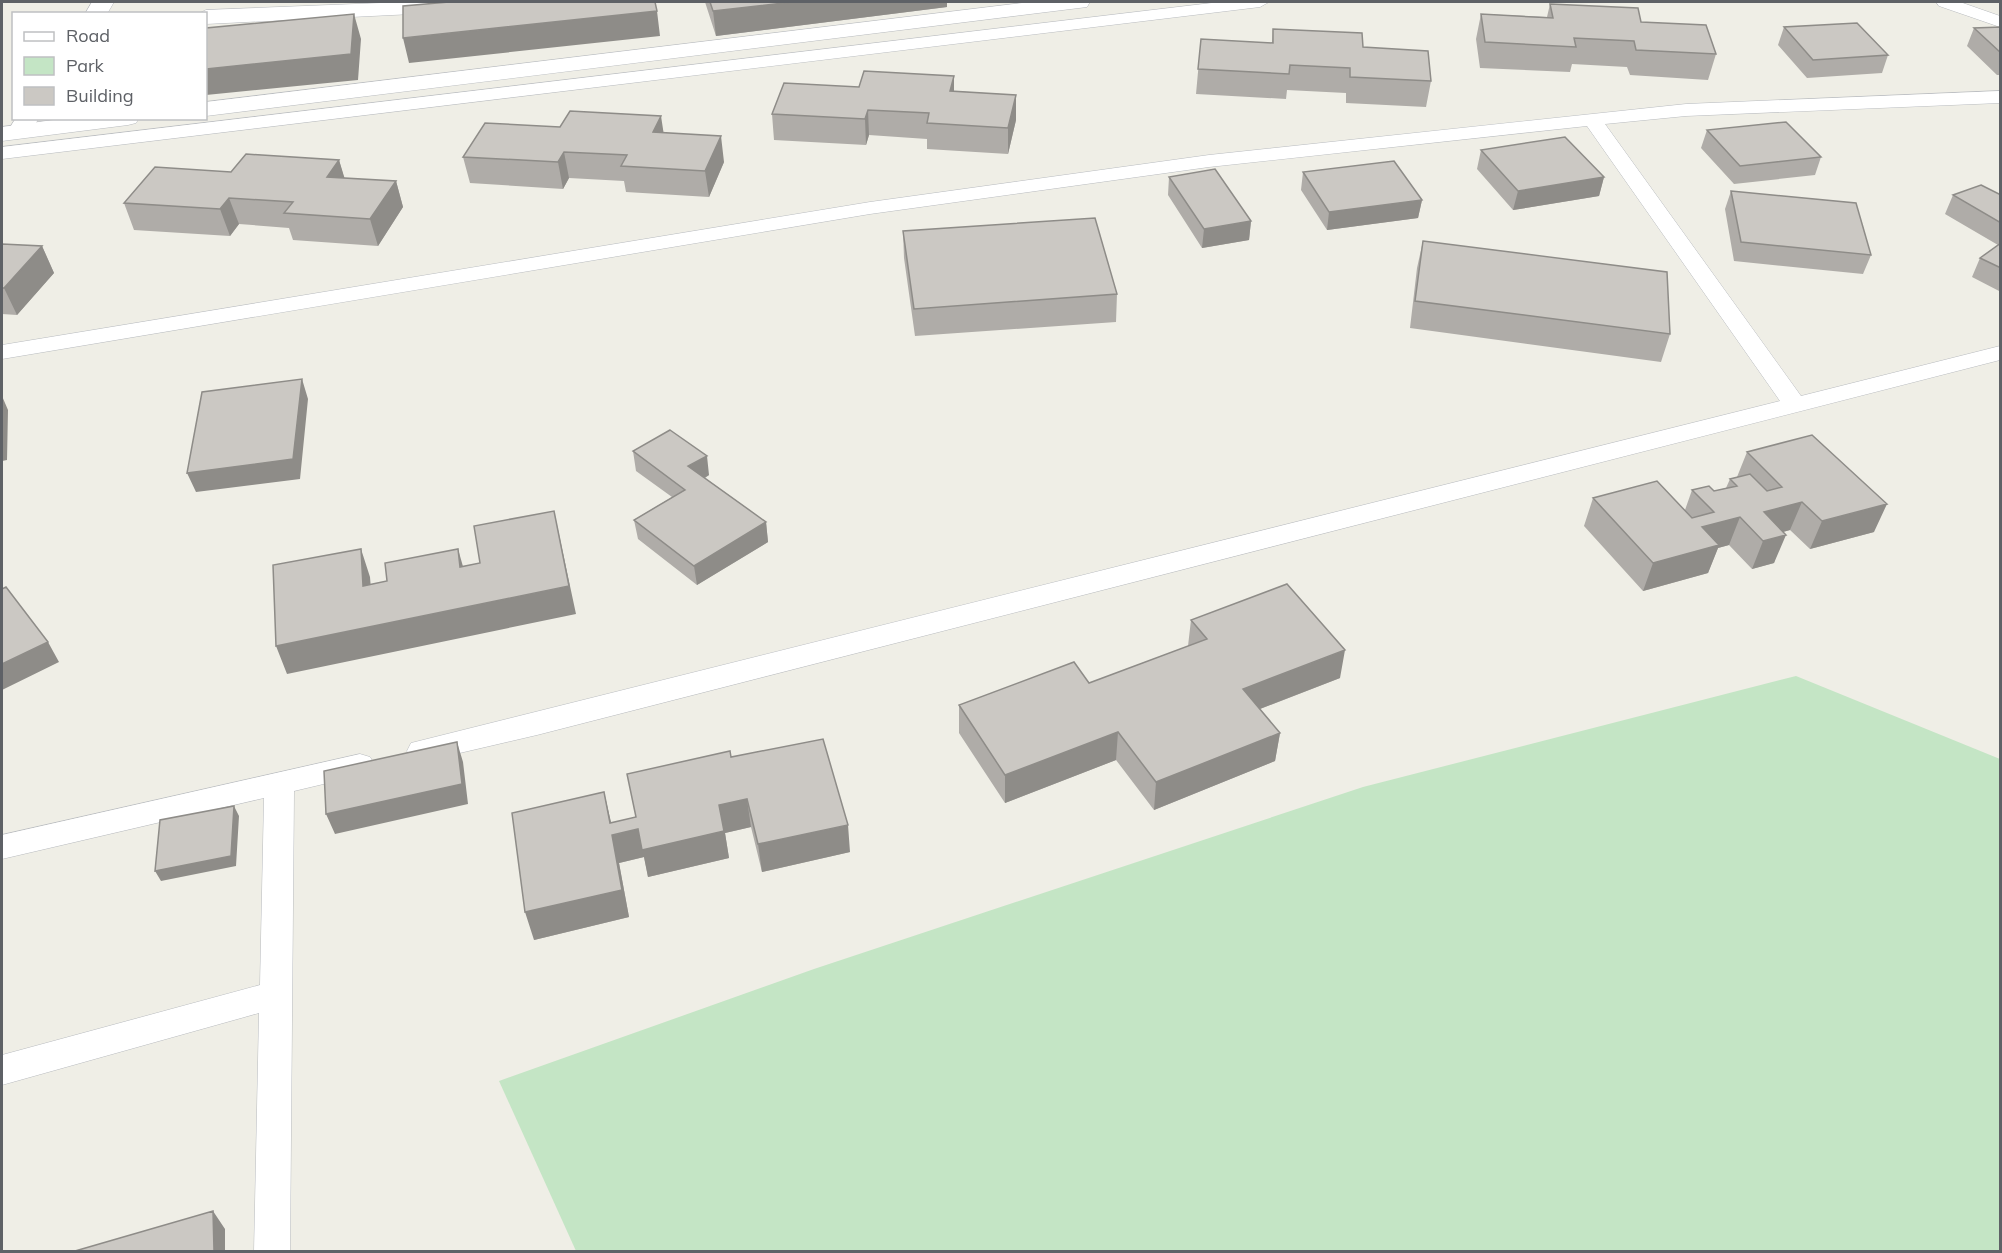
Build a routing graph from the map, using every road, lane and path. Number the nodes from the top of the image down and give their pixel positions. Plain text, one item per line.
1 (538, 2) edge
2 (1078, 2) edge
3 (1260, 2) edge
4 (1945, 2) edge
5 (207, 17) edge
6 (2001, 22) edge
7 (2001, 97) edge
8 (207, 109) edge
9 (1591, 119) junction
10 (106, 120) edge
11 (16, 128) edge
12 (2, 153) edge
13 (2, 352) edge
14 (2001, 353) edge
15 (1795, 405) junction
16 (279, 783) junction
17 (2, 847) edge
18 (276, 994) junction
19 (2, 1070) edge
20 (272, 1251) edge

1 - 5 street
2 - 8 street
3 - 12 lane
4 - 6 lane
7 - 9 lane
9 - 13 lane
9 - 15 lane
10 - 11 street
14 - 15 lane
15 - 16 lane
16 - 17 lane
16 - 18 lane
18 - 19 lane
18 - 20 lane

